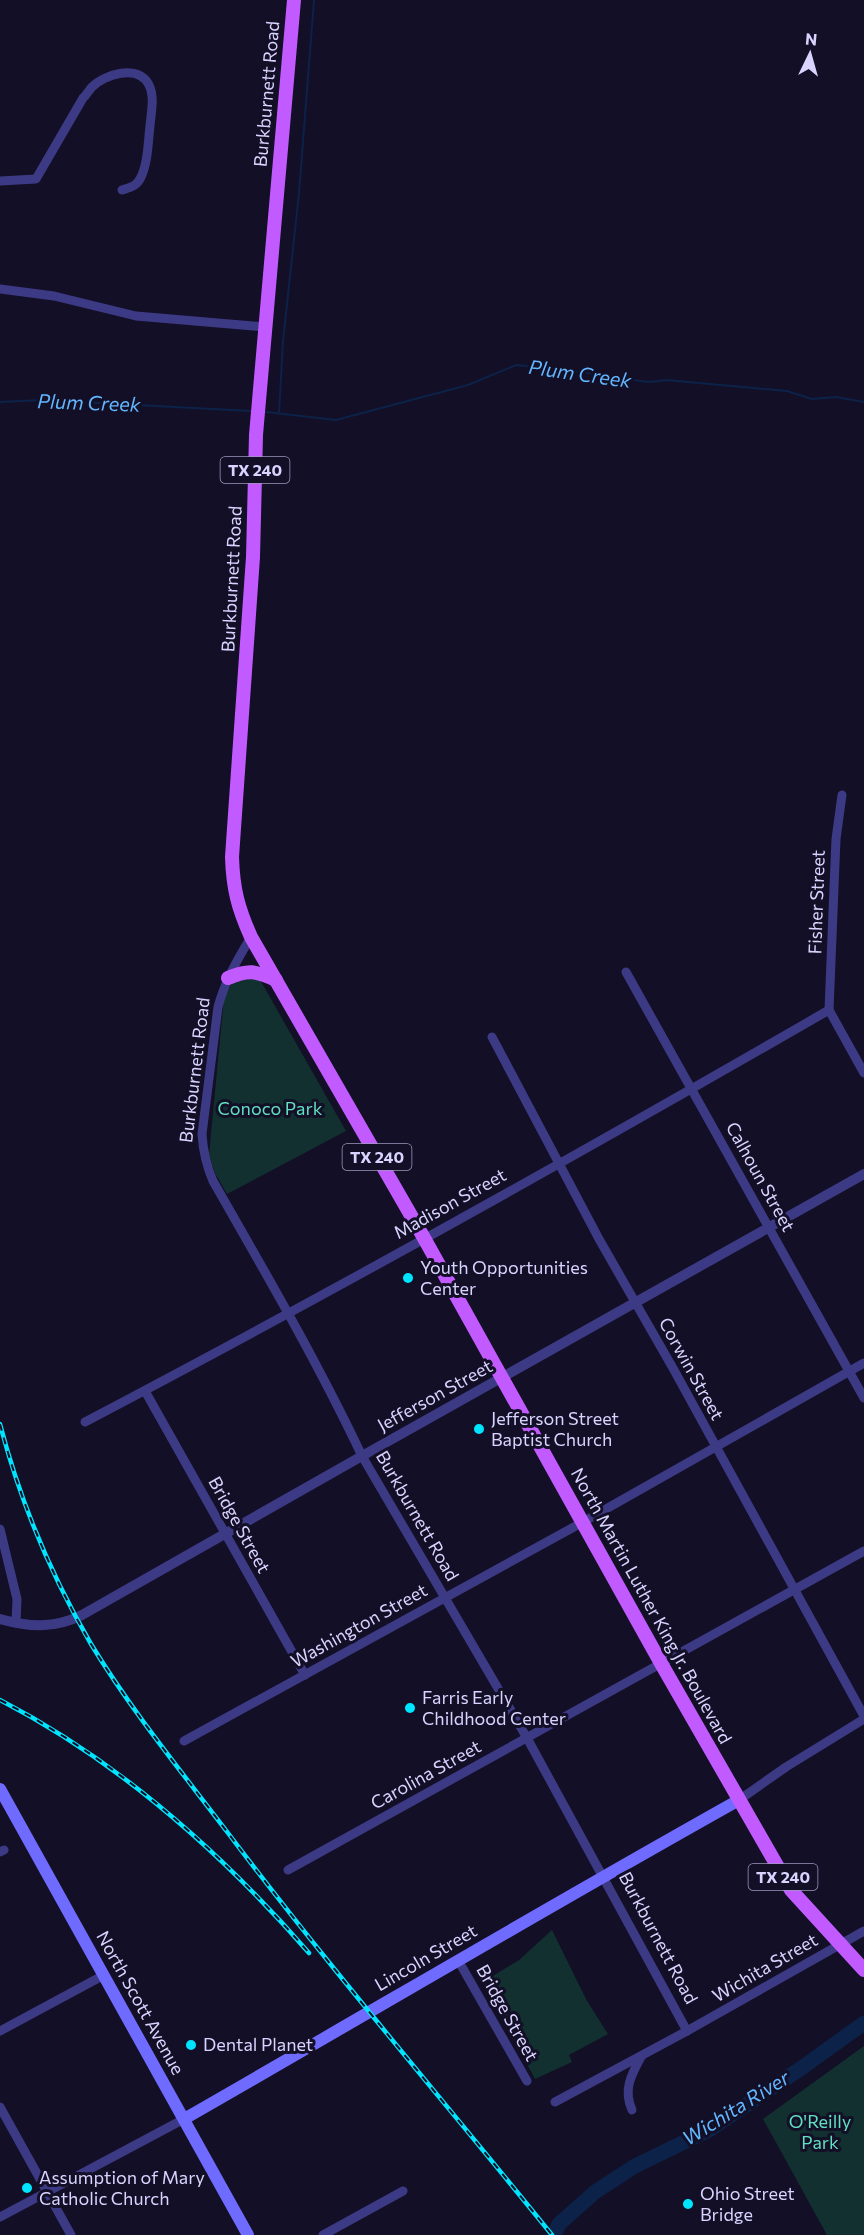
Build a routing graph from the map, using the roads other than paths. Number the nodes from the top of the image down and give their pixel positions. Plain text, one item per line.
1 (294, 0) edge
2 (0, 181) edge
3 (122, 190) dead end
4 (0, 289) edge
5 (265, 327) junction
6 (843, 795) dead end
7 (251, 937) junction
8 (626, 972) dead end
9 (228, 978) junction
10 (276, 980) junction
11 (829, 1010) junction
12 (492, 1037) dead end
13 (864, 1073) edge
14 (692, 1089) junction
15 (558, 1164) junction
16 (864, 1174) edge
17 (770, 1227) junction
18 (424, 1238) junction
19 (635, 1303) junction
20 (288, 1313) junction
21 (864, 1363) edge
22 (850, 1371) junction
23 (502, 1377) junction
24 (145, 1391) junction
25 (864, 1398) edge
26 (85, 1422) dead end
27 (716, 1447) junction
28 (362, 1456) junction
29 (583, 1522) junction
30 (0, 1529) edge
31 (225, 1533) junction
32 (864, 1551) edge
33 (795, 1591) junction
34 (443, 1597) junction
35 (0, 1619) edge
36 (16, 1623) junction
37 (662, 1665) junction
38 (305, 1675) junction
39 (864, 1717) edge
40 (527, 1738) junction
41 (184, 1741) dead end
42 (0, 1789) edge
43 (739, 1800) junction
44 (288, 1870) dead end
45 (603, 1876) junction
46 (864, 1931) edge
47 (839, 1945) junction
48 (458, 1960) junction
49 (862, 1968) edge
50 (104, 1975) junction
51 (0, 2031) edge
52 (687, 2031) junction
53 (641, 2056) junction
54 (527, 2081) dead end
55 (555, 2102) dead end
56 (0, 2107) edge
57 (632, 2110) dead end
58 (184, 2119) junction
59 (48, 2191) junction
60 (403, 2191) dead end
61 (0, 2217) edge
62 (71, 2235) edge
63 (248, 2235) edge
64 (323, 2235) edge

1 - 5 main road, Burkburnett Road / TX 240
2 - 3 street
4 - 5 street
5 - 7 main road, Burkburnett Road / TX 240
6 - 11 street, Fisher Street
7 - 9 street, Burkburnett Road
7 - 10 main road, North Martin Luther King Jr. Boulevard / TX 240
8 - 14 street, Calhoun Street
9 - 10 main road
9 - 20 street, Burkburnett Road
10 - 18 main road, North Martin Luther King Jr. Boulevard / TX 240
11 - 13 street
11 - 14 street, Madison Street
12 - 15 street, Corwin Street
14 - 15 street, Madison Street
14 - 17 street, Calhoun Street
15 - 18 street, Madison Street
15 - 19 street, Corwin Street
16 - 17 street, Jefferson Street
17 - 19 street, Jefferson Street
17 - 22 street, Calhoun Street
18 - 20 street, Madison Street
18 - 23 main road, North Martin Luther King Jr. Boulevard / TX 240
19 - 23 street, Jefferson Street
19 - 27 street, Corwin Street
20 - 24 street, Madison Street
20 - 28 street, Burkburnett Road
21 - 22 street, Washington Street
22 - 25 street, Calhoun Street
22 - 27 street, Washington Street
23 - 28 street, Jefferson Street
23 - 29 main road, North Martin Luther King Jr. Boulevard / TX 240
24 - 26 street, Madison Street
24 - 31 street, Bridge Street
27 - 29 street, Washington Street
27 - 33 street, Corwin Street
28 - 31 street, Jefferson Street
28 - 34 street, Burkburnett Road
29 - 34 street, Washington Street
29 - 37 main road, North Martin Luther King Jr. Boulevard / TX 240
30 - 36 street
31 - 36 street, Jefferson Street
31 - 38 street, Bridge Street
32 - 33 street, Carolina Street
33 - 37 street, Carolina Street
33 - 39 street, Corwin Street
34 - 38 street, Washington Street
34 - 40 street, Burkburnett Road
35 - 36 street, Jefferson Street
37 - 40 street, Carolina Street
37 - 43 main road, North Martin Luther King Jr. Boulevard / TX 240
38 - 41 street, Washington Street
39 - 43 street, Lincoln Street
40 - 44 street, Carolina Street
40 - 45 street, Burkburnett Road
42 - 50 main road, North Scott Avenue
43 - 45 main road, Lincoln Street
43 - 47 main road, North Martin Luther King Jr. Boulevard / TX 240
45 - 48 main road, Lincoln Street
45 - 52 street, Burkburnett Road
46 - 47 street, Wichita Street
47 - 49 main road, North Martin Luther King Jr. Boulevard / TX 240
47 - 52 street, Wichita Street
48 - 54 street, Bridge Street
48 - 58 main road, Lincoln Street
50 - 51 street
50 - 58 main road, North Scott Avenue
52 - 53 street, Wichita Street
53 - 55 street, Wichita Street
53 - 57 street
56 - 59 street
58 - 59 street, Lincoln Street
58 - 63 main road, North Scott Avenue
59 - 61 street, Lincoln Street
59 - 62 street
60 - 64 street

